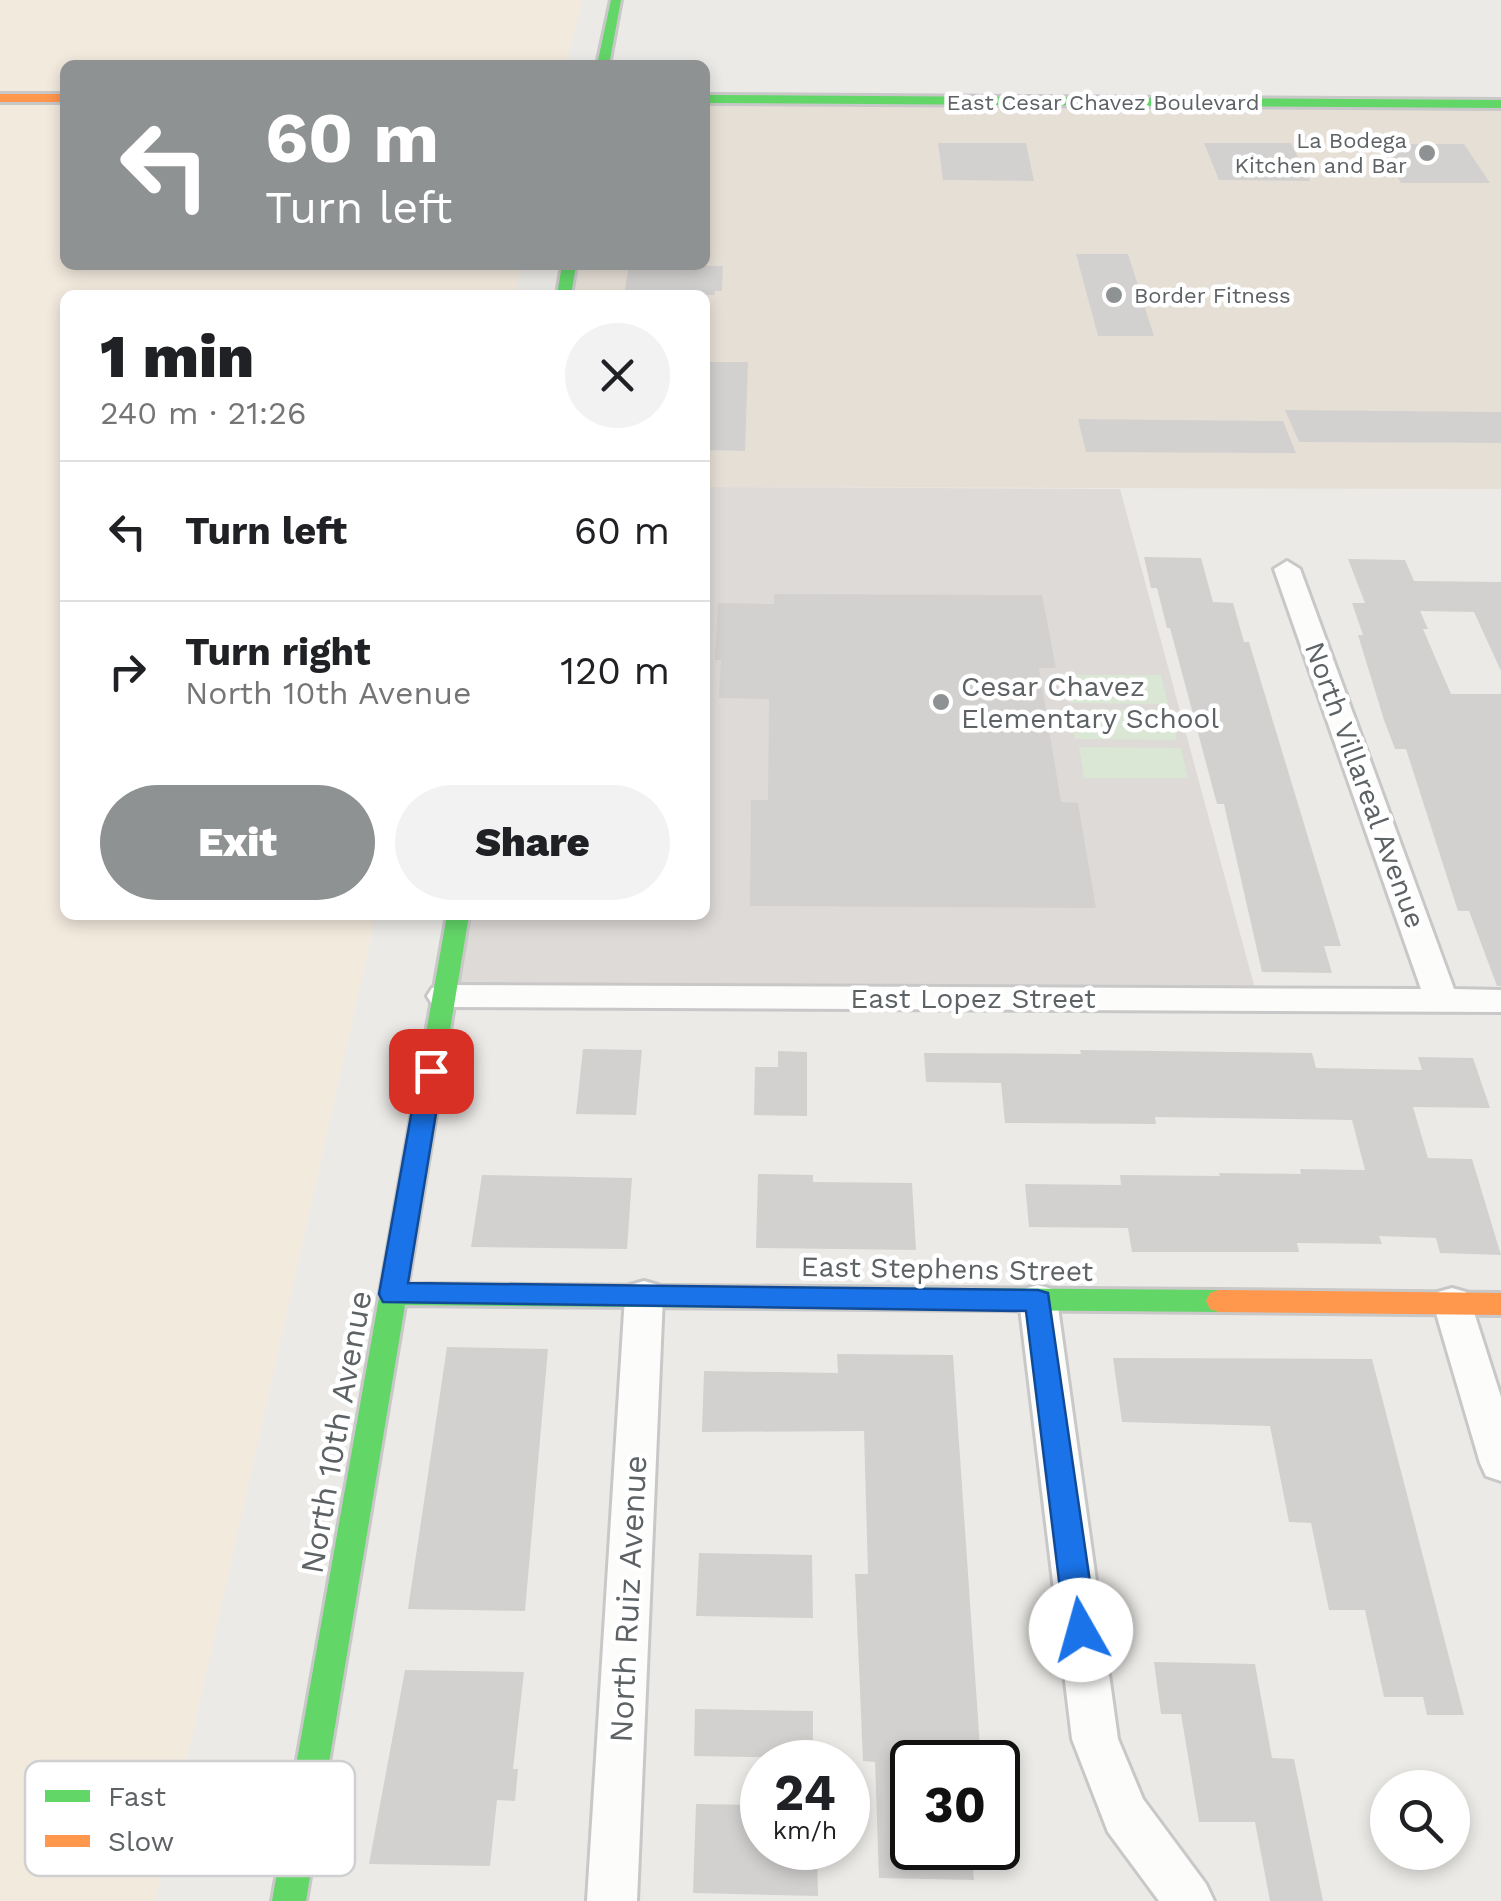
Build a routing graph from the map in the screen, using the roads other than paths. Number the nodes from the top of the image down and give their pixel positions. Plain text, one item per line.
1 (616, 0) edge
2 (604, 60) edge
3 (0, 98) edge
4 (60, 98) edge
5 (710, 99) edge
6 (1501, 104) edge
7 (1287, 569) dead end
8 (457, 920) edge
9 (444, 996) junction
10 (1442, 1000) junction
11 (1501, 1001) edge
12 (392, 1294) junction
13 (644, 1296) junction
14 (1038, 1300) junction
15 (1452, 1303) junction
16 (1501, 1304) edge
17 (1501, 1463) edge
18 (314, 1761) edge
19 (294, 1876) edge
20 (290, 1901) edge
21 (612, 1901) edge
22 (1188, 1901) edge

1 - 2 main road
3 - 4 main road
5 - 6 main road, East Cesar Chavez Boulevard
7 - 10 street, North Villareal Avenue
8 - 9 main road, North 10th Avenue
9 - 10 street, East Lopez Street
9 - 12 main road, North 10th Avenue
10 - 11 street, East Lopez Street
12 - 13 main road, East Stephens Street
12 - 18 main road, North 10th Avenue
13 - 14 main road, East Stephens Street
13 - 21 street, North Ruiz Avenue
14 - 15 main road, East Stephens Street
14 - 22 street
15 - 16 main road, East Stephens Street
15 - 17 street
19 - 20 main road, North 10th Avenue

